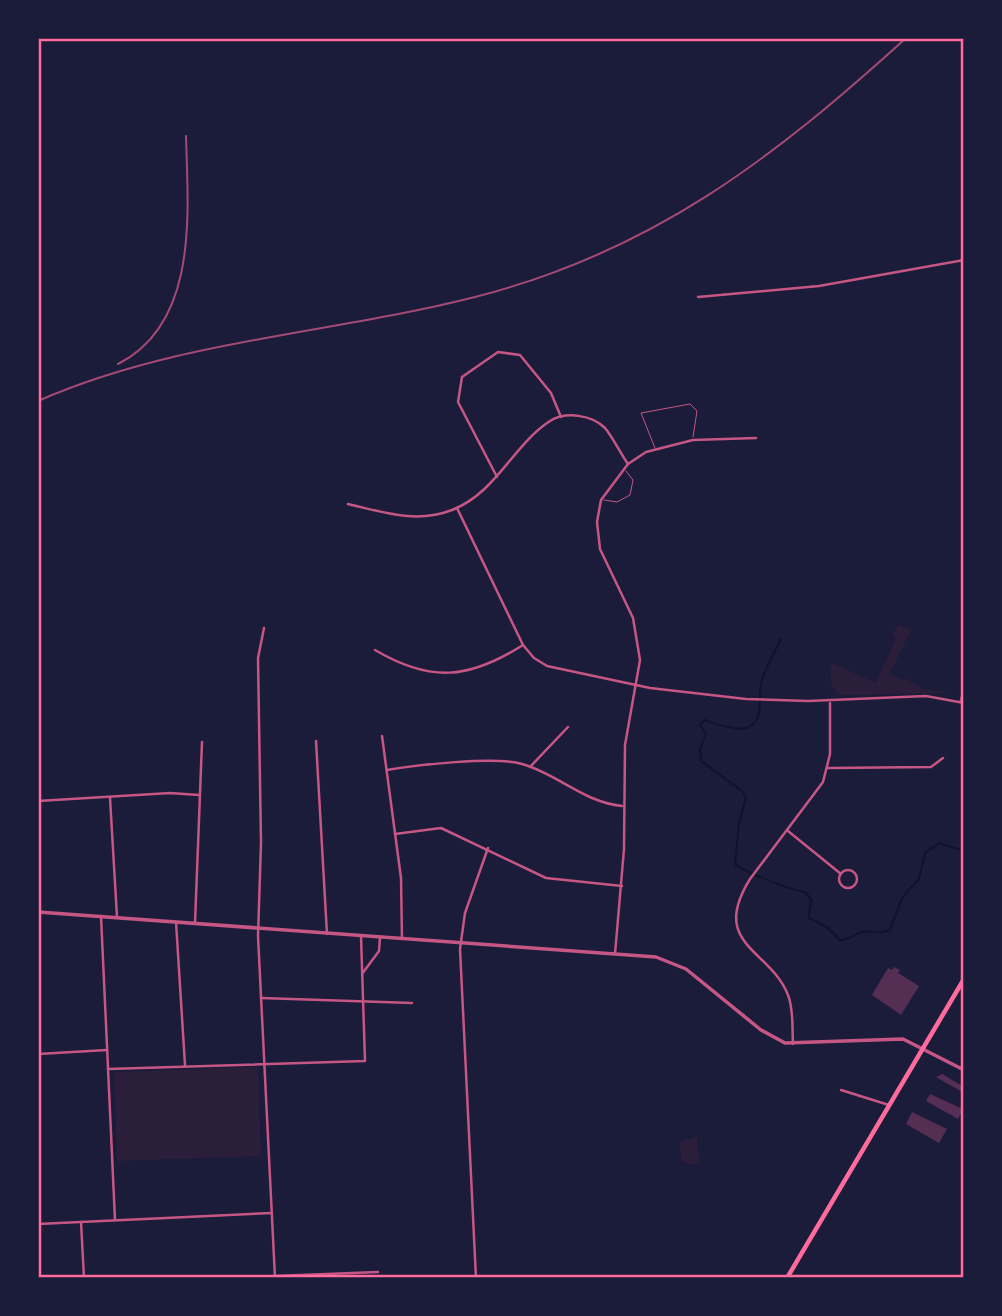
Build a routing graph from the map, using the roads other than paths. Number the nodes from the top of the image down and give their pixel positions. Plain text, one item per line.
1 (964, 260) edge
2 (698, 297) dead end
3 (561, 416) junction
4 (756, 438) dead end
5 (693, 440) junction
6 (655, 449) junction
7 (628, 464) junction
8 (624, 469) junction
9 (497, 477) junction
10 (601, 500) junction
11 (348, 505) dead end
12 (457, 508) junction
13 (264, 628) dead end
14 (523, 645) junction
15 (374, 650) dead end
16 (636, 685) junction
17 (964, 687) edge
18 (830, 701) junction
19 (962, 703) edge
20 (568, 727) dead end
21 (382, 736) dead end
22 (316, 741) dead end
23 (202, 742) dead end
24 (943, 758) dead end
25 (530, 767) junction
26 (828, 768) junction
27 (387, 770) junction
28 (200, 795) junction
29 (110, 797) junction
30 (38, 801) edge
31 (623, 806) junction
32 (788, 831) junction
33 (396, 834) junction
34 (488, 848) junction
35 (841, 874) junction
36 (622, 886) junction
37 (38, 912) edge
38 (101, 916) junction
39 (117, 917) junction
40 (176, 922) junction
41 (195, 923) junction
42 (258, 928) junction
43 (327, 934) junction
44 (360, 936) junction
45 (380, 937) junction
46 (402, 939) junction
47 (460, 943) junction
48 (615, 954) junction
49 (362, 974) junction
50 (964, 979) edge
51 (261, 998) junction
52 (364, 1002) junction
53 (412, 1003) dead end
54 (793, 1044) junction
55 (923, 1047) junction
56 (107, 1050) junction
57 (38, 1054) edge
58 (265, 1062) junction
59 (185, 1065) junction
60 (108, 1069) junction
61 (964, 1070) edge
62 (841, 1090) dead end
63 (889, 1105) junction
64 (272, 1213) junction
65 (115, 1220) junction
66 (81, 1222) junction
67 (38, 1224) edge
68 (378, 1272) dead end
69 (275, 1277) edge
70 (84, 1278) edge
71 (476, 1278) edge
72 (787, 1278) edge

1 - 2 street
3 - 7 street
3 - 9 street
3 - 9 street
4 - 5 street
5 - 6 street
5 - 6 lane
6 - 7 street
7 - 8 street
8 - 10 street
8 - 10 lane
9 - 12 street
10 - 16 street
11 - 12 street
12 - 14 street
13 - 42 street
14 - 15 street
14 - 16 street
16 - 18 street
16 - 31 street
17 - 19 lane
18 - 19 street
18 - 26 street
20 - 25 street
21 - 27 street
22 - 43 street
23 - 28 street
24 - 26 street
25 - 27 street
25 - 31 street
26 - 32 street
27 - 33 street
28 - 29 street
28 - 41 street
29 - 30 street
29 - 39 street
31 - 36 street
32 - 35 street
32 - 54 street
33 - 34 street
33 - 46 street
34 - 36 street
34 - 47 street
35 - 35 street
36 - 48 street
37 - 38 street
38 - 39 street
38 - 56 street
39 - 40 street
40 - 41 street
40 - 59 street
41 - 42 street
42 - 43 street
42 - 51 street
43 - 44 street
44 - 45 street
44 - 49 street
45 - 46 street
45 - 49 street
46 - 47 street
47 - 48 street
47 - 71 street
48 - 54 street
49 - 52 street
50 - 55 highway
51 - 52 street
51 - 58 street
52 - 53 street
52 - 58 street
54 - 55 street
55 - 61 street
55 - 63 highway
56 - 57 street
56 - 60 street
58 - 59 street
58 - 64 street
59 - 60 street
60 - 65 street
62 - 63 street
63 - 72 highway
64 - 65 street
64 - 69 street
65 - 66 street
66 - 67 street
66 - 70 street
68 - 69 street

